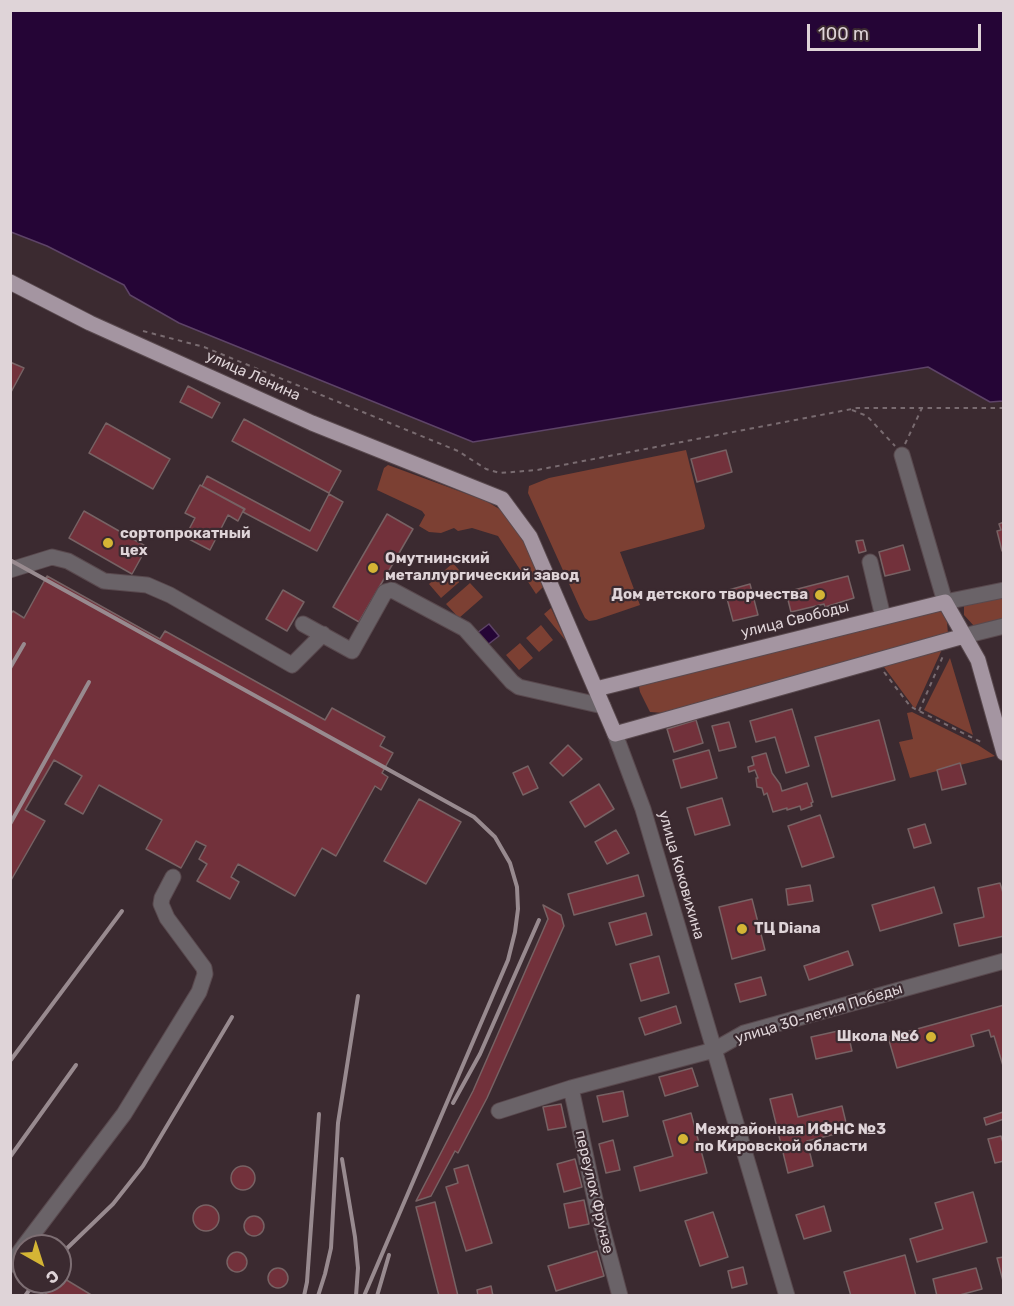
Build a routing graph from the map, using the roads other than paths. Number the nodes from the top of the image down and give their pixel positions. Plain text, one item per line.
1 (10, 282) edge
2 (902, 455) road end
3 (486, 492) joint
4 (870, 562) dead end
5 (10, 570) edge
6 (1004, 590) edge
7 (945, 602) junction
8 (883, 617) junction
9 (303, 624) dead end
10 (1004, 626) edge
11 (323, 634) junction
12 (957, 637) junction
13 (596, 689) junction
14 (603, 706) junction
15 (615, 734) junction
16 (1004, 753) edge
17 (173, 877) dead end
18 (1004, 961) edge
19 (714, 1050) junction
20 (571, 1088) junction
21 (499, 1111) dead end
22 (33, 1234) edge
23 (620, 1296) edge
24 (787, 1296) edge

1 - 3 main road, улица Ленина
2 - 7 street
3 - 13 main road, улица Коковихина
4 - 8 street
5 - 11 street
6 - 7 street, улица Свободы
7 - 8 main road, улица Свободы
7 - 12 main road
8 - 13 main road, улица Свободы
9 - 11 street
10 - 12 street
11 - 14 street
12 - 15 main road
12 - 16 main road
13 - 14 main road, улица Коковихина
14 - 15 main road, улица Коковихина
15 - 19 street, улица Коковихина
17 - 22 street
18 - 19 street, улица 30-летия Победы
19 - 20 street, улица 30-летия Победы
19 - 24 street, улица Коковихина
20 - 21 street, улица 30-летия Победы
20 - 23 street, переулок Фрунзе

